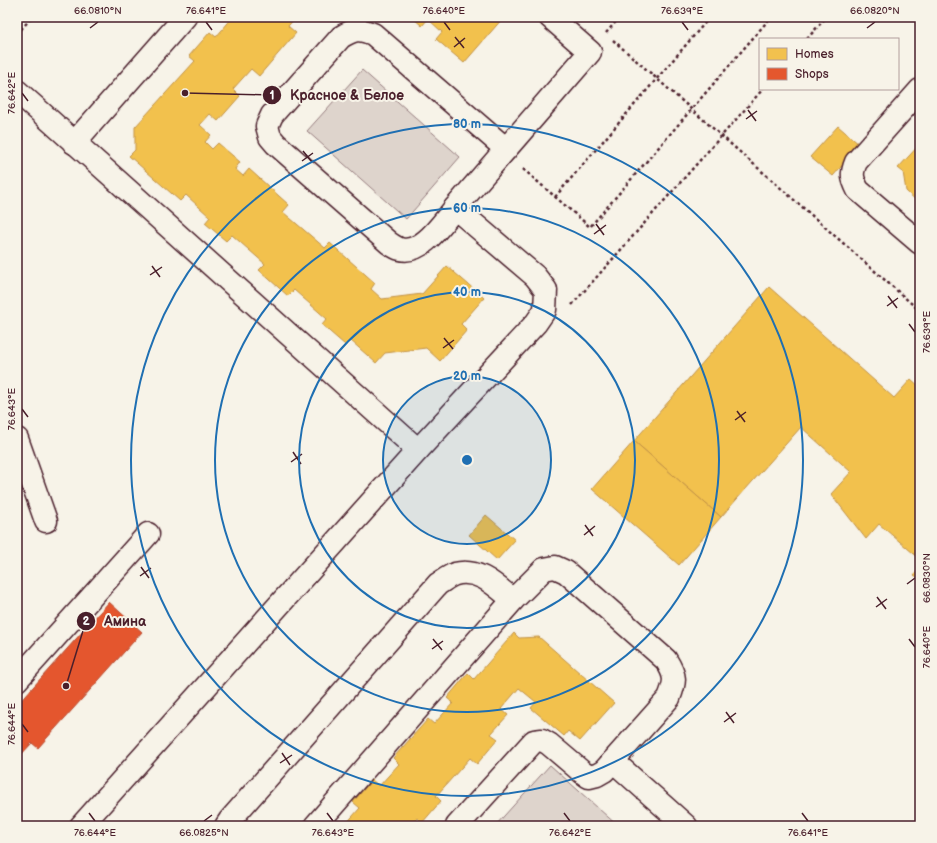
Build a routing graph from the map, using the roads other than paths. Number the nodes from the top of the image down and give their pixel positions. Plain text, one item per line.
1 (185, 17) edge
2 (550, 17) edge
3 (920, 90) edge
4 (17, 91) edge
5 (74, 143) junction
6 (505, 150) junction
7 (455, 208) junction
8 (920, 243) edge
9 (17, 439) edge
10 (418, 450) junction
11 (46, 521) dead end
12 (148, 534) dead end
13 (513, 600) junction
14 (17, 680) edge
15 (613, 761) junction
16 (89, 823) edge
17 (226, 826) edge
18 (315, 826) edge
19 (457, 826) edge
20 (686, 826) edge

1 - 5 lane
2 - 6 lane
3 - 8 lane
4 - 5 lane
5 - 10 lane
6 - 7 lane
6 - 7 lane
7 - 10 lane
9 - 11 lane
10 - 16 lane
12 - 14 lane
13 - 15 lane
13 - 17 lane
13 - 18 lane
15 - 19 lane
15 - 20 lane

